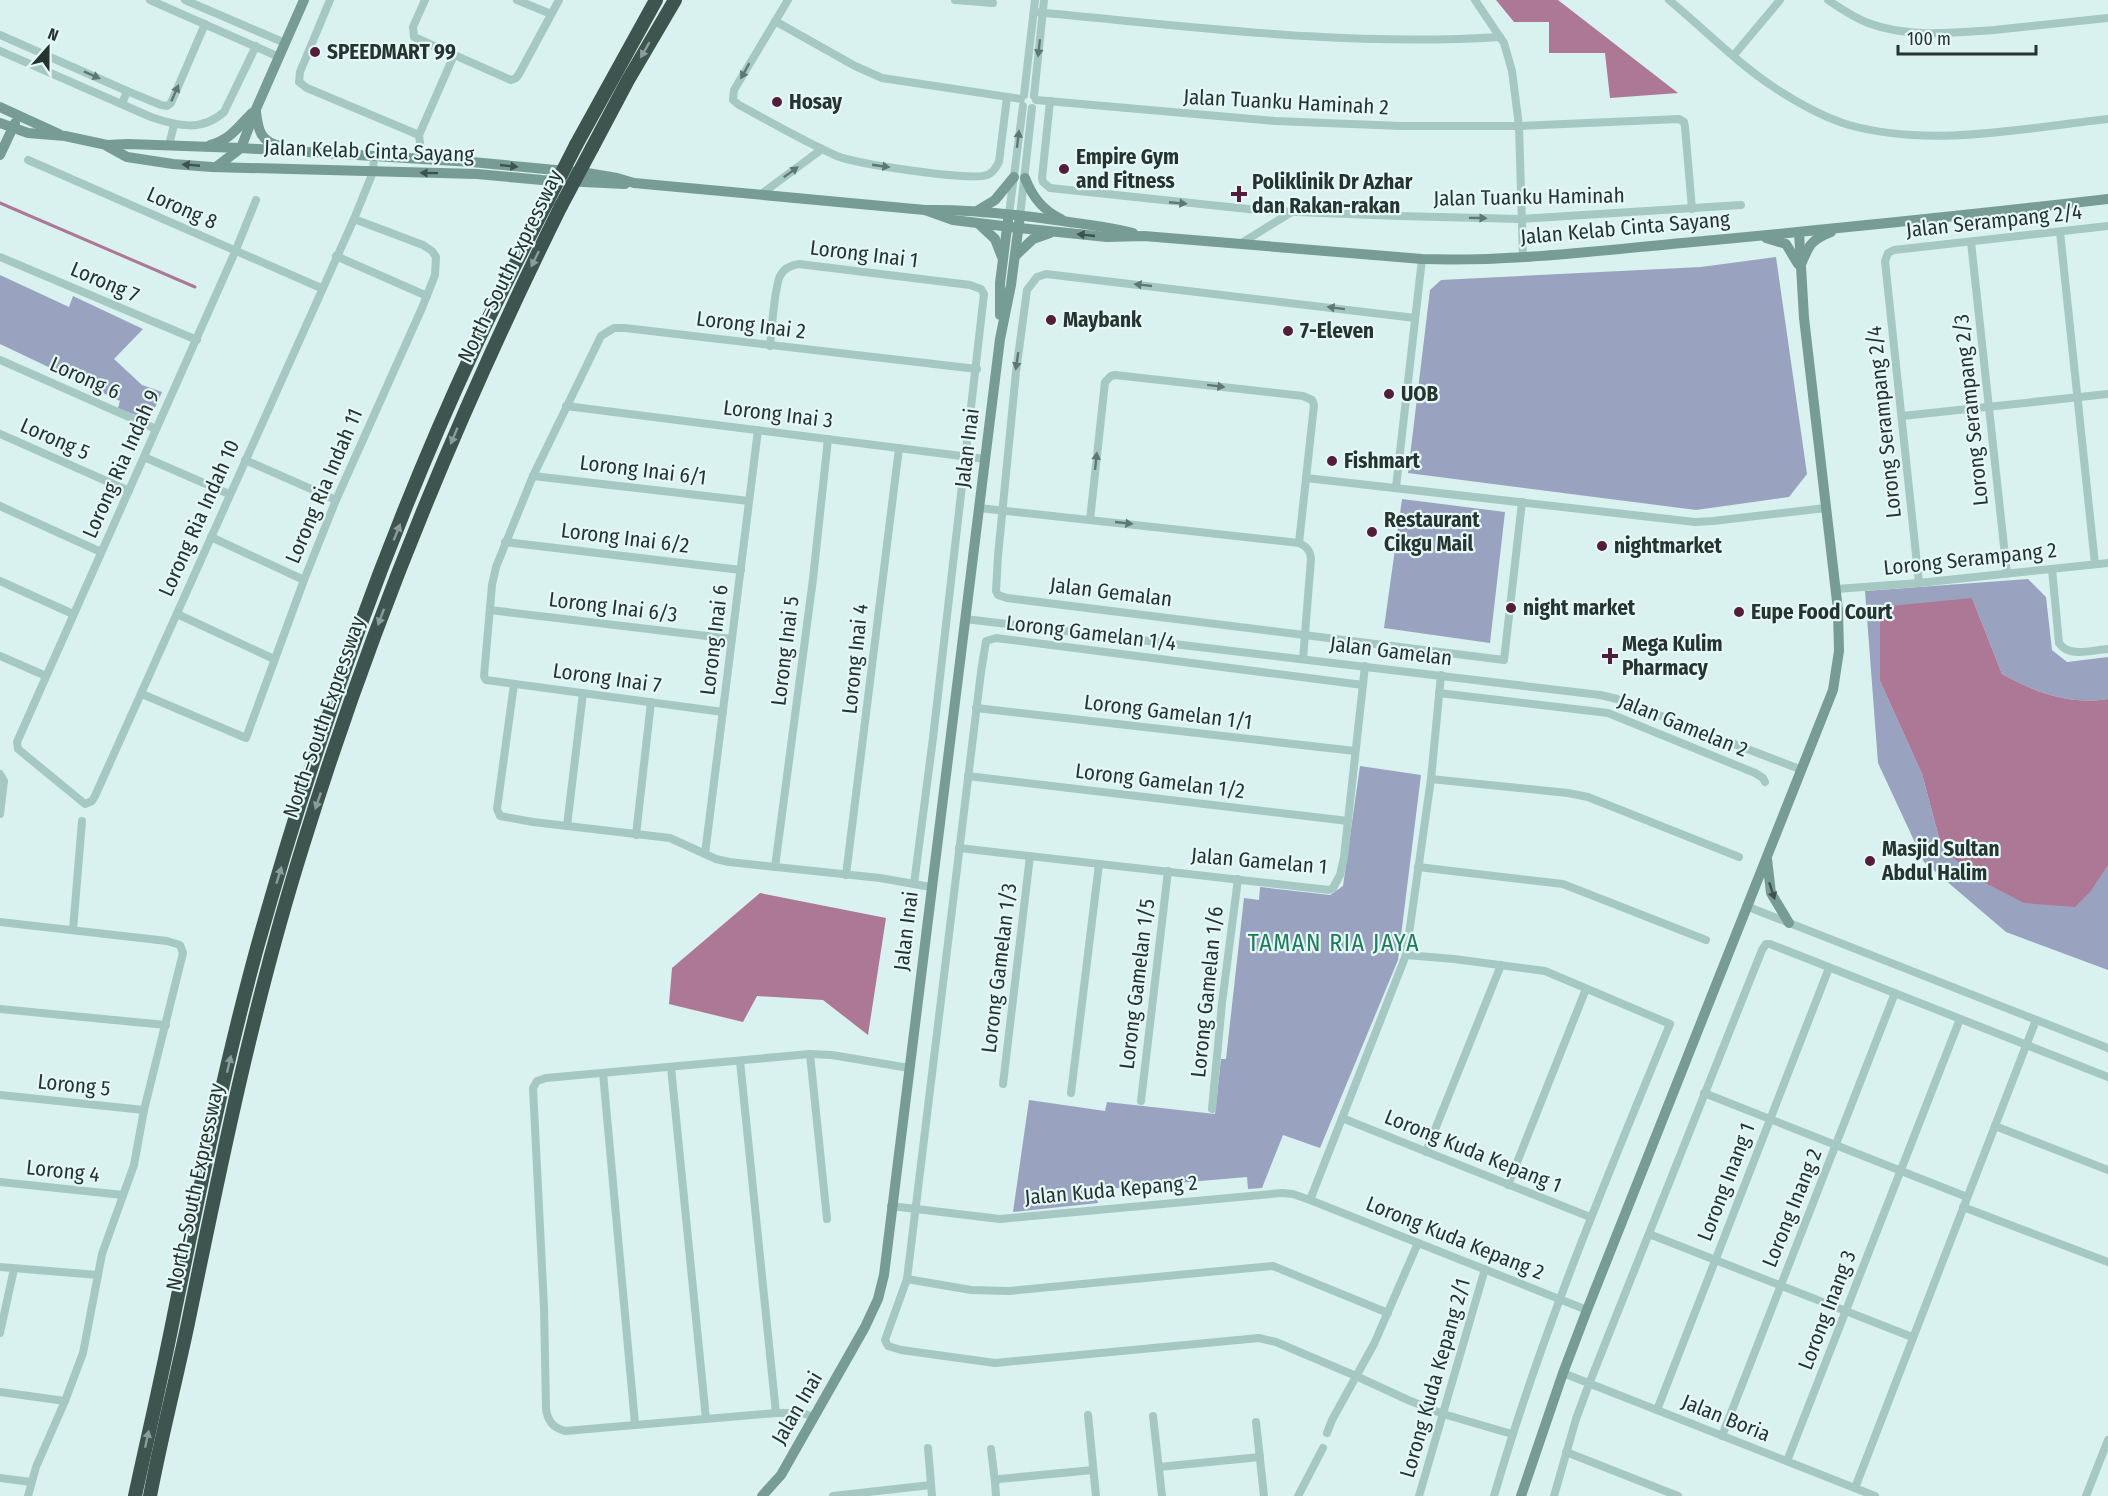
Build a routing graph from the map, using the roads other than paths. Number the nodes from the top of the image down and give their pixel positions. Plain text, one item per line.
1 (150, 0) edge
2 (185, 0) edge
3 (304, 0) edge
4 (330, 0) edge
5 (425, 0) edge
6 (517, 0) edge
7 (559, 0) edge
8 (656, 0) edge
9 (675, 0) edge
10 (788, 0) edge
11 (955, 0) edge
12 (1035, 0) edge
13 (1044, 0) edge
14 (1475, 0) edge
15 (1670, 0) edge
16 (1780, 0) edge
17 (1828, 0) edge
18 (993, 3) dead end
19 (1034, 12) junction
20 (1043, 12) junction
21 (551, 14) junction
22 (2108, 18) edge
23 (775, 21) junction
24 (205, 24) junction
25 (0, 35) edge
26 (1500, 37) junction
27 (285, 43) junction
28 (255, 46) junction
29 (0, 51) edge
30 (454, 55) junction
31 (1734, 55) junction
32 (279, 57) junction
33 (127, 91) junction
34 (1007, 97) junction
35 (1023, 100) junction
36 (1034, 101) junction
37 (1050, 101) junction
38 (122, 104) junction
39 (3, 108) edge
40 (256, 109) junction
41 (18, 115) junction
42 (2108, 119) edge
43 (0, 122) edge
44 (174, 125) junction
45 (1519, 126) junction
46 (13, 128) junction
47 (419, 135) junction
48 (65, 136) junction
49 (169, 145) junction
50 (107, 146) junction
51 (202, 147) junction
52 (241, 148) junction
53 (822, 149) junction
54 (298, 152) junction
55 (0, 155) edge
56 (374, 156) junction
57 (422, 159) junction
58 (28, 160) dead end
59 (216, 167) junction
60 (250, 167) junction
61 (373, 172) junction
62 (1019, 177) junction
63 (634, 183) junction
64 (760, 195) junction
65 (2108, 199) edge
66 (256, 200) dead end
67 (1741, 205) dead end
68 (1692, 209) junction
69 (925, 210) junction
70 (977, 211) junction
71 (1290, 213) junction
72 (1015, 215) junction
73 (354, 219) junction
74 (1521, 219) junction
75 (976, 223) junction
76 (1848, 226) junction
77 (2108, 226) edge
78 (1013, 227) junction
79 (1066, 227) junction
80 (1799, 232) junction
81 (2060, 232) junction
82 (1755, 236) junction
83 (1971, 242) junction
84 (1240, 244) junction
85 (235, 252) junction
86 (336, 256) junction
87 (1015, 256) junction
88 (0, 257) edge
89 (1523, 257) junction
90 (1886, 257) joint
91 (1422, 260) junction
92 (1003, 263) junction
93 (1800, 267) junction
94 (321, 288) junction
95 (427, 296) junction
96 (1415, 318) junction
97 (1000, 339) junction
98 (196, 340) junction
99 (770, 346) junction
100 (0, 360) edge
101 (977, 369) junction
102 (2108, 394) edge
103 (2077, 398) junction
104 (566, 406) junction
105 (1990, 408) junction
106 (1902, 416) junction
107 (156, 429) junction
108 (758, 430) junction
109 (0, 434) edge
110 (828, 439) junction
111 (899, 448) junction
112 (144, 456) junction
113 (967, 457) junction
114 (985, 459) junction
115 (245, 460) junction
116 (533, 476) junction
117 (1306, 478) junction
118 (1396, 487) junction
119 (129, 491) junction
120 (229, 494) junction
121 (336, 500) junction
122 (749, 501) junction
123 (1522, 502) junction
124 (0, 506) edge
125 (979, 508) junction
126 (1826, 508) junction
127 (1003, 510) junction
128 (1090, 519) junction
129 (211, 537) junction
130 (505, 542) junction
131 (1299, 543) junction
132 (101, 552) junction
133 (2108, 562) edge
134 (2095, 564) junction
135 (2052, 569) junction
136 (741, 570) junction
137 (2007, 574) junction
138 (304, 580) junction
139 (0, 581) edge
140 (1919, 583) junction
141 (1836, 589) junction
142 (490, 610) junction
143 (73, 614) junction
144 (177, 615) junction
145 (965, 619) junction
146 (1305, 634) junction
147 (732, 639) junction
148 (2108, 649) edge
149 (0, 656) edge
150 (274, 659) junction
151 (1303, 659) junction
152 (1365, 666) junction
153 (1441, 675) junction
154 (46, 676) junction
155 (486, 680) joint
156 (514, 684) junction
157 (1363, 685) junction
158 (583, 693) junction
159 (1439, 693) junction
160 (142, 694) junction
161 (651, 702) junction
162 (976, 708) junction
163 (723, 711) junction
164 (17, 742) joint
165 (1355, 752) junction
166 (1802, 770) junction
167 (0, 774) edge
168 (968, 776) junction
169 (1431, 779) junction
170 (1766, 782) dead end
171 (0, 814) edge
172 (82, 821) dead end
173 (1347, 821) junction
174 (567, 826) junction
175 (636, 835) junction
176 (959, 848) junction
177 (705, 854) junction
178 (1030, 856) junction
179 (1739, 856) dead end
180 (1766, 856) junction
181 (1099, 864) junction
182 (775, 867) junction
183 (1418, 867) junction
184 (1168, 871) junction
185 (846, 875) junction
186 (1238, 879) junction
187 (914, 884) junction
188 (931, 887) junction
189 (1746, 906) junction
190 (0, 922) edge
191 (1789, 923) junction
192 (73, 930) junction
193 (1706, 940) dead end
194 (1406, 955) junction
195 (1501, 965) junction
196 (1829, 968) junction
197 (1586, 989) junction
198 (1895, 993) junction
199 (0, 1009) edge
200 (1960, 1019) junction
201 (2036, 1020) junction
202 (166, 1025) junction
203 (2026, 1045) junction
204 (2108, 1048) edge
205 (810, 1054) junction
206 (740, 1060) junction
207 (671, 1067) junction
208 (909, 1068) junction
209 (603, 1073) junction
210 (2108, 1077) edge
211 (1003, 1084) dead end
212 (1071, 1093) dead end
213 (1704, 1093) junction
214 (0, 1095) edge
215 (1141, 1101) dead end
216 (1212, 1109) dead end
217 (144, 1110) junction
218 (1342, 1118) junction
219 (1770, 1119) junction
220 (1995, 1126) junction
221 (1836, 1145) junction
222 (1426, 1152) junction
223 (2108, 1170) edge
224 (1900, 1171) junction
225 (0, 1182) edge
226 (1508, 1185) junction
227 (123, 1195) junction
228 (1966, 1197) junction
229 (1310, 1200) junction
230 (891, 1206) junction
231 (1963, 1207) junction
232 (915, 1209) junction
233 (1590, 1217) junction
234 (827, 1219) dead end
235 (1649, 1234) junction
236 (1418, 1243) junction
237 (1715, 1260) junction
238 (2108, 1262) edge
239 (0, 1267) edge
240 (14, 1269) junction
241 (1485, 1269) junction
242 (98, 1275) junction
243 (907, 1279) junction
244 (1780, 1286) junction
245 (1559, 1299) junction
246 (1587, 1310) junction
247 (1845, 1311) junction
248 (1388, 1313) junction
249 (0, 1333) edge
250 (1912, 1337) junction
251 (1563, 1373) junction
252 (1356, 1376) junction
253 (1589, 1384) junction
254 (0, 1392) edge
255 (65, 1401) junction
256 (1657, 1410) junction
257 (776, 1413) junction
258 (1443, 1414) junction
259 (1088, 1416) dead end
260 (1153, 1416) dead end
261 (814, 1417) junction
262 (706, 1419) junction
263 (1256, 1422) dead end
264 (635, 1424) junction
265 (1327, 1433) dead end
266 (1512, 1434) junction
267 (1722, 1436) junction
268 (2108, 1440) edge
269 (928, 1448) dead end
270 (1323, 1448) dead end
271 (991, 1449) dead end
272 (1566, 1452) junction
273 (1260, 1457) junction
274 (1787, 1461) junction
275 (1159, 1467) junction
276 (1093, 1470) junction
277 (0, 1478) edge
278 (31, 1482) junction
279 (995, 1482) junction
280 (931, 1485) junction
281 (1855, 1488) junction
282 (28, 1496) edge
283 (135, 1496) edge
284 (150, 1496) edge
285 (762, 1496) edge
286 (833, 1496) edge
287 (932, 1496) edge
288 (996, 1496) edge
289 (1096, 1496) edge
290 (1162, 1496) edge
291 (1264, 1496) edge
292 (1298, 1496) edge
293 (1419, 1496) edge
294 (1494, 1496) edge
295 (1523, 1496) edge
296 (1554, 1496) edge
297 (1678, 1496) edge
298 (1875, 1496) edge
299 (2086, 1496) edge

1 - 24 street
2 - 27 street
3 - 27 main road
4 - 47 street
5 - 30 street
6 - 21 street
7 - 21 street
283 -> 8 highway, North–South Expressway, bridge
9 -> 284 highway, North–South Expressway, bridge
10 - 23 street
11 - 18 street
12 - 19 street
13 - 20 street
14 - 26 street
15 - 31 street
16 - 31 street
17 - 22 street
19 - 20 street
19 - 35 street
20 - 26 street
20 -> 36 street
21 - 30 street
23 - 34 street
23 -> 53 street
24 - 28 street
33 -> 24 street
25 -> 33 street
26 - 45 street
27 - 32 main road
28 - 32 street
28 - 44 street
29 - 38 street
30 - 47 street
31 - 42 street
32 - 40 main road
33 - 38 street
34 - 35 street
53 -> 34 street
35 - 36 street
35 - 36 street
62 -> 35 street
36 - 37 street, Jalan Tuanku Haminah 2
36 - 62 street
37 - 45 street, Jalan Tuanku Haminah 2
37 -> 71 street, Jalan Tuanku Haminah
38 - 44 street
39 - 41 main road, Jalan Kelab Cinta Sayang
39 - 43 main road
40 - 51 main road
40 - 52 main road
40 - 54 main road
41 - 46 main road
41 - 48 main road, Jalan Kelab Cinta Sayang
43 - 46 main road, Jalan Kelab Cinta Sayang
44 - 49 street
45 - 68 street, Jalan Tuanku Haminah 2
45 - 74 street
46 - 48 main road, Jalan Kelab Cinta Sayang
46 - 55 main road
47 - 57 street
48 - 50 main road, Jalan Kelab Cinta Sayang
49 - 50 main road, Jalan Kelab Cinta Sayang
49 - 51 main road, Jalan Kelab Cinta Sayang
59 -> 50 main road, Jalan Kelab Cinta Sayang
51 - 52 main road, Jalan Kelab Cinta Sayang
52 - 54 main road, Jalan Kelab Cinta Sayang
52 - 59 main road
52 - 60 main road
64 -> 53 street
54 - 56 main road, Jalan Kelab Cinta Sayang
56 - 57 main road, Jalan Kelab Cinta Sayang
56 - 61 street, Lorong Ria Indah 10
57 -> 63 main road, Jalan Kelab Cinta Sayang
58 - 85 street, Lorong 8
59 - 60 main road, Jalan Kelab Cinta Sayang
60 - 61 main road, Jalan Kelab Cinta Sayang
63 -> 61 main road, Jalan Kelab Cinta Sayang
61 - 73 street, Lorong Ria Indah 10
62 - 70 main road
62 - 72 street
62 - 79 main road
63 - 64 main road, Jalan Kelab Cinta Sayang
64 - 69 main road, Jalan Kelab Cinta Sayang
65 - 76 main road, Jalan Kelab Cinta Sayang
66 - 85 street, Lorong Ria Indah 9
67 - 68 street, Jalan Tuanku Haminah
68 - 74 street, Jalan Tuanku Haminah
69 - 70 main road, Jalan Kelab Cinta Sayang
69 - 75 main road, Jalan Kelab Cinta Sayang
70 - 72 main road, Jalan Kelab Cinta Sayang
71 -> 74 street, Jalan Tuanku Haminah
71 - 84 street
72 - 78 main road, Jalan Inai
72 - 79 main road, Jalan Kelab Cinta Sayang
73 - 86 street, Lorong Ria Indah 10
73 - 95 street, Lorong Ria Indah 11
74 - 89 street
75 - 78 main road, Jalan Kelab Cinta Sayang
75 - 92 main road
76 - 80 main road, Jalan Kelab Cinta Sayang
76 - 93 main road
77 - 81 street, Jalan Serampang 2/4
78 - 79 main road, Jalan Kelab Cinta Sayang
78 - 87 main road, Jalan Inai
78 - 92 main road, Jalan Inai
79 - 84 main road, Jalan Kelab Cinta Sayang
79 - 87 main road
80 - 82 main road, Jalan Kelab Cinta Sayang
80 - 93 main road
81 - 83 street, Jalan Serampang 2/4
81 - 103 street
82 - 89 main road, Jalan Kelab Cinta Sayang
82 - 93 main road
83 - 90 street, Jalan Serampang 2/4
83 - 105 street, Lorong Serampang 2/3
84 - 91 main road, Jalan Kelab Cinta Sayang
85 - 94 street, Lorong 8
85 - 98 street, Lorong Ria Indah 9
86 - 94 street, Lorong Ria Indah 10
86 - 95 street
87 - 97 main road, Jalan Inai
88 - 98 street, Lorong 7
89 - 91 main road, Jalan Kelab Cinta Sayang
90 - 106 street, Lorong Serampang 2/4
91 - 96 street
92 - 97 main road, Jalan Inai
93 - 126 main road
94 - 115 street, Lorong Ria Indah 10
95 - 121 street, Lorong Ria Indah 11
96 - 118 street
96 -> 127 street, Jalan Gemalan
97 - 114 main road, Jalan Inai
98 - 107 street, Lorong Ria Indah 9
99 - 101 street, Lorong Inai 2
99 - 101 street, Lorong Inai 1
99 - 104 street, Lorong Inai 2
100 - 107 street, Lorong 6
101 - 113 street
102 - 103 street
103 - 105 street
103 - 134 street
104 - 108 street, Lorong Inai 3
104 - 116 street, Lorong Inai 2
105 - 106 street
105 - 137 street, Lorong Serampang 2/3
106 - 140 street, Lorong Serampang 2/4
107 - 112 street, Lorong Ria Indah 9
108 - 110 street, Lorong Inai 3
108 - 122 street, Lorong Inai 6
109 - 119 street, Lorong 5
110 - 111 street, Lorong Inai 3
110 - 182 street, Lorong Inai 5
111 - 113 street, Lorong Inai 3
111 - 185 street, Lorong Inai 4
112 - 119 street, Lorong Ria Indah 9
112 - 120 street
113 - 114 street, Lorong Inai 3
113 - 187 street
114 - 125 main road, Jalan Inai
115 - 120 street, Lorong Ria Indah 10
115 - 121 street
116 - 122 street, Lorong Inai 6/1
116 - 130 street, Lorong Inai 2
117 - 118 street
128 -> 117 street
117 - 131 street
118 - 123 street
119 - 132 street, Lorong Ria Indah 9
120 - 129 street, Lorong Ria Indah 10
121 - 138 street, Lorong Ria Indah 11
122 - 136 street, Lorong Inai 6
123 - 126 street
123 - 146 street, Jalan Gemalan
124 - 132 street
125 - 127 street
125 - 145 main road, Jalan Inai
126 - 141 main road
127 - 128 street
127 - 146 street, Jalan Gemalan
128 -> 131 street
129 - 138 street
129 - 144 street, Lorong Ria Indah 10
130 - 136 street, Lorong Inai 6/2
130 - 142 street, Lorong Inai 2
131 - 146 street
132 - 143 street, Lorong Ria Indah 9
133 - 134 street, Lorong Serampang 2
134 - 135 street, Lorong Serampang 2
135 - 137 street, Lorong Serampang 2
135 - 148 street
136 - 147 street, Lorong Inai 6
137 - 140 street, Lorong Serampang 2
138 - 150 street, Lorong Ria Indah 11
139 - 143 street
140 - 141 street, Lorong Serampang 2
141 - 166 main road
142 - 147 street, Lorong Inai 6/3
142 - 155 street, Lorong Inai 2
143 - 154 street, Lorong Ria Indah 9
144 - 150 street
144 - 160 street, Lorong Ria Indah 10
145 - 151 street, Jalan Gamelan
145 - 188 main road, Jalan Inai
146 - 151 street
147 - 163 street, Lorong Inai 6
149 - 154 street
150 - 160 street, Lorong Ria Indah 11
151 - 152 street, Jalan Gamelan
152 - 153 street, Jalan Gamelan
152 - 157 street, Jalan Gamelan 1
153 - 159 street
153 - 166 street, Jalan Gamelan
154 - 164 street, Lorong Ria Indah 9
155 - 156 street, Lorong Inai 7
156 - 158 street, Lorong Inai 7
156 - 174 street
157 - 162 street, Lorong Gamelan 1/4
157 - 165 street, Jalan Gamelan 1
158 - 161 street, Lorong Inai 7
158 - 174 street
159 - 169 street
159 - 170 street, Jalan Gamelan 2
160 - 164 street, Lorong Ria Indah 10
161 - 163 street, Lorong Inai 7
161 - 175 street
162 - 165 street, Lorong Gamelan 1/1
162 - 168 street, Lorong Gamelan 1/4
163 - 177 street, Lorong Inai 6
165 - 173 street, Jalan Gamelan 1
166 - 180 main road
167 - 171 street
168 - 173 street, Lorong Gamelan 1/2
168 - 176 street, Lorong Gamelan 1/4
169 - 179 street
169 - 183 street
172 - 192 street
173 - 186 street, Jalan Gamelan 1
174 - 175 street
175 - 177 street
176 - 178 street, Jalan Gamelan 1
176 - 232 street, Lorong Gamelan 1/4
177 - 182 street
178 - 181 street, Jalan Gamelan 1
178 - 211 street, Lorong Gamelan 1/3
180 - 189 main road
180 -> 191 main road
181 - 184 street, Jalan Gamelan 1
181 - 212 street
182 - 185 street
183 - 193 street
183 - 194 street
184 - 186 street, Jalan Gamelan 1
184 - 215 street, Lorong Gamelan 1/5
185 - 187 street
186 - 216 street, Lorong Gamelan 1/6
187 - 188 street
188 - 208 main road, Jalan Inai
189 - 191 street
189 - 246 main road
190 - 192 street
191 - 201 street
192 - 202 street
194 - 195 street
194 - 218 street
195 - 197 street
195 - 222 street
196 - 198 street
196 - 213 street
196 - 219 street, Lorong Inang 1
197 - 226 street
197 - 233 street
198 - 200 street
198 - 221 street, Lorong Inang 2
199 - 202 street
200 - 203 street
200 - 224 street, Lorong Inang 3
201 - 203 street
201 - 204 street
202 - 217 street
203 - 210 street
203 - 220 street
205 - 206 street
205 - 208 street
205 - 234 street
206 - 207 street
206 - 257 street
207 - 209 street
207 - 262 street
208 - 230 main road, Jalan Inai
209 - 264 street
209 - 264 street
213 - 219 street
213 - 235 street
214 - 217 street, Lorong 5
217 - 227 street
218 - 222 street, Lorong Kuda Kepang 1
218 - 229 street
219 - 221 street
219 - 237 street, Lorong Inang 1
220 - 223 street
220 - 228 street
221 - 224 street
221 - 244 street, Lorong Inang 2
222 - 226 street, Lorong Kuda Kepang 1
224 - 228 street
224 - 247 street, Lorong Inang 3
225 - 227 street, Lorong 4
226 - 233 street, Lorong Kuda Kepang 1
227 - 242 street
228 - 231 street
229 - 232 street, Jalan Kuda Kepang 2
229 - 236 street, Lorong Kuda Kepang 2
230 - 232 street, Jalan Kuda Kepang 2
230 - 261 main road, Jalan Inai
231 - 238 street
231 - 250 street
232 - 243 street, Lorong Gamelan 1/4
233 - 245 street
235 - 237 street
235 - 253 street
236 - 241 street, Lorong Kuda Kepang 2
236 - 248 street
237 - 244 street
237 - 256 street, Lorong Inang 1
239 - 240 street
240 - 242 street
240 - 249 street
241 - 245 street, Lorong Kuda Kepang 2
241 - 258 street, Lorong Kuda Kepang 2/1
242 - 255 street
243 - 248 street
243 - 252 street, Lorong Gamelan 1/4
244 - 247 street
244 - 267 street, Lorong Inang 2
245 - 246 street, Lorong Kuda Kepang 2
245 - 266 street
246 - 251 main road
247 - 250 street
247 - 274 street, Lorong Inang 3
248 - 252 street
250 - 281 street
251 - 253 street, Jalan Boria
251 - 295 main road
252 - 258 street
252 - 265 street
253 - 256 street, Jalan Boria
253 - 272 street
254 - 255 street
255 - 278 street
256 - 267 street, Jalan Boria
257 - 261 street
257 - 262 street
258 - 266 street
258 - 293 street, Lorong Kuda Kepang 2/1
259 - 276 street
260 - 275 street
261 - 285 main road, Jalan Inai
262 - 264 street
263 - 273 street
266 - 294 street
267 - 274 street, Jalan Boria
268 - 299 street
269 - 280 street
270 - 292 street
271 - 279 street
272 - 296 street
272 - 297 street
273 - 275 street
273 - 291 street
274 - 281 street, Jalan Boria
275 - 290 street
276 - 279 street
276 - 289 street
277 - 278 street
278 - 282 street
279 - 288 street
280 - 286 street
280 - 287 street
281 - 298 street, Jalan Boria

